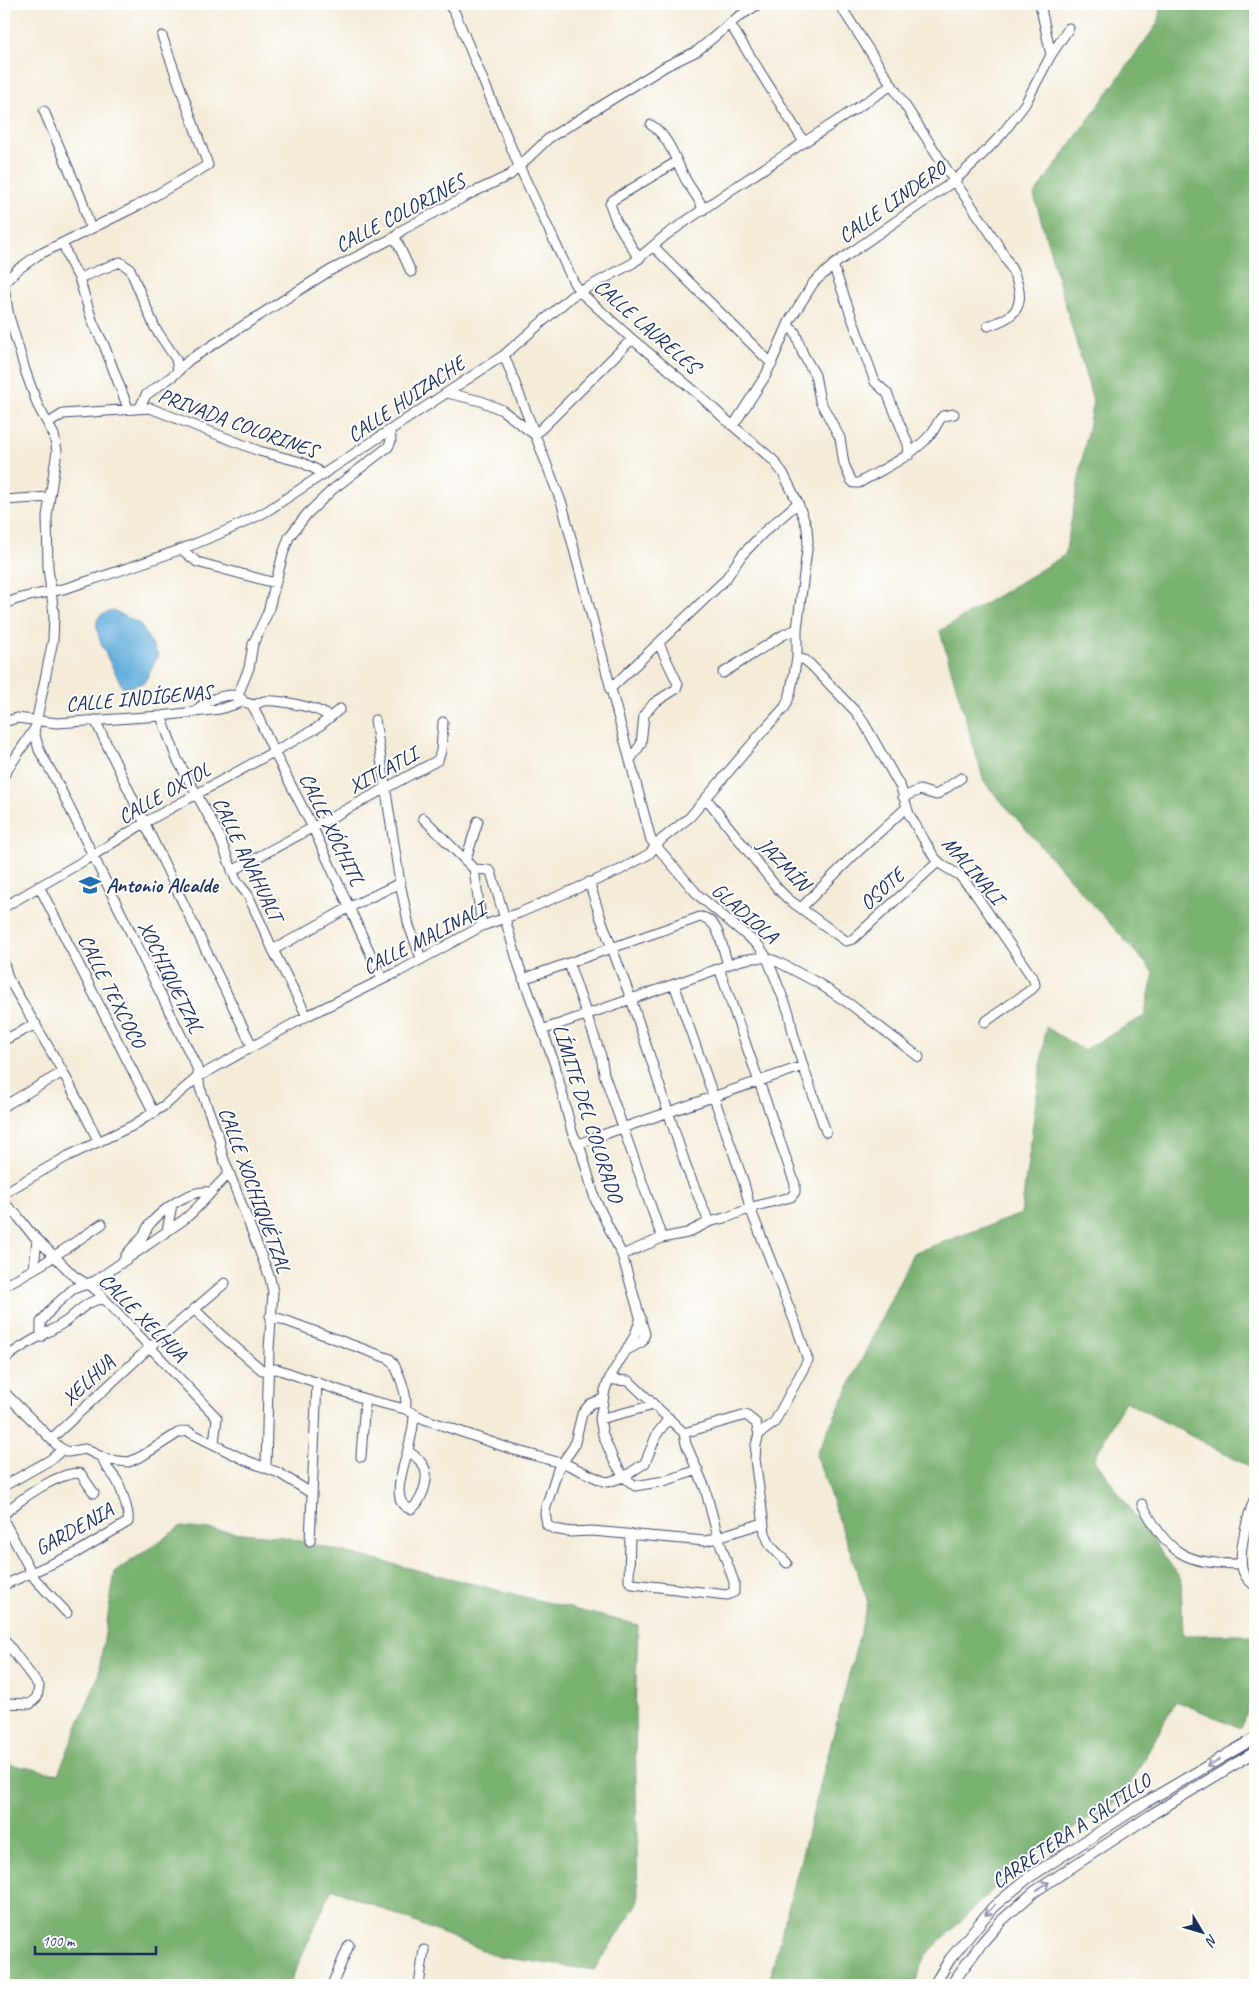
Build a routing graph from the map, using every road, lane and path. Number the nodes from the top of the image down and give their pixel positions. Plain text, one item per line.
1 (759, 4) edge
2 (839, 4) edge
3 (1040, 4) edge
4 (452, 5) edge
5 (730, 24) junction
6 (1069, 28) dead end
7 (162, 36) dead end
8 (1051, 55) junction
9 (892, 85) junction
10 (44, 111) dead end
11 (652, 125) dead end
12 (804, 142) junction
13 (676, 162) junction
14 (519, 166) junction
15 (954, 181) junction
16 (703, 210) junction
17 (90, 228) junction
18 (395, 237) junction
19 (653, 246) junction
20 (65, 249) dead end
21 (639, 258) junction
22 (833, 265) junction
23 (411, 272) dead end
24 (79, 278) junction
25 (4, 284) edge
26 (4, 288) edge
27 (580, 292) junction
28 (6, 308) edge
29 (788, 326) junction
30 (988, 326) dead end
31 (632, 339) junction
32 (504, 355) junction
33 (772, 364) junction
34 (178, 372) junction
35 (447, 392) junction
36 (140, 407) junction
37 (128, 408) junction
38 (954, 414) dead end
39 (49, 424) junction
40 (733, 426) junction
41 (390, 430) junction
42 (535, 435) junction
43 (909, 455) junction
44 (322, 476) junction
45 (50, 498) junction
46 (4, 500) edge
47 (798, 503) junction
48 (181, 549) junction
49 (275, 583) junction
50 (52, 593) junction
51 (4, 605) edge
52 (797, 630) junction
53 (659, 644) junction
54 (797, 658) junction
55 (723, 673) dead end
56 (610, 688) junction
57 (240, 698) junction
58 (253, 706) junction
59 (340, 709) dead end
60 (161, 716) junction
61 (329, 717) junction
62 (37, 720) junction
63 (95, 720) junction
64 (375, 720) dead end
65 (4, 722) edge
66 (443, 722) dead end
67 (34, 731) junction
68 (274, 752) junction
69 (630, 760) junction
70 (4, 775) edge
71 (961, 778) dead end
72 (384, 788) junction
73 (196, 794) junction
74 (903, 797) junction
75 (706, 798) junction
76 (906, 808) junction
77 (423, 818) dead end
78 (478, 821) dead end
79 (144, 823) junction
80 (313, 828) junction
81 (656, 846) junction
82 (92, 856) junction
83 (466, 859) junction
84 (938, 862) junction
85 (474, 869) junction
86 (232, 871) junction
87 (400, 882) junction
88 (589, 882) junction
89 (39, 886) junction
90 (711, 906) junction
91 (350, 907) junction
92 (802, 907) junction
93 (4, 908) edge
94 (705, 917) junction
95 (505, 918) junction
96 (482, 926) junction
97 (849, 941) joint
98 (612, 948) junction
99 (273, 950) junction
100 (421, 958) junction
101 (767, 958) junction
102 (569, 964) junction
103 (728, 964) junction
104 (719, 968) junction
105 (4, 969) edge
106 (523, 978) junction
107 (382, 979) junction
108 (674, 984) junction
109 (631, 999) junction
110 (586, 1015) junction
111 (307, 1016) junction
112 (985, 1022) dead end
113 (36, 1024) junction
114 (542, 1030) junction
115 (4, 1040) edge
116 (252, 1046) junction
117 (919, 1057) dead end
118 (803, 1066) junction
119 (63, 1072) junction
120 (198, 1076) junction
121 (760, 1082) junction
122 (714, 1097) junction
123 (4, 1106) edge
124 (154, 1113) junction
125 (668, 1113) junction
126 (624, 1127) junction
127 (826, 1132) dead end
128 (99, 1142) junction
129 (579, 1144) junction
130 (229, 1174) junction
131 (4, 1192) edge
132 (210, 1192) junction
133 (4, 1203) edge
134 (172, 1205) junction
135 (750, 1208) junction
136 (709, 1222) junction
137 (102, 1224) dead end
138 (167, 1232) junction
139 (662, 1238) junction
140 (37, 1239) junction
141 (622, 1255) junction
142 (54, 1256) junction
143 (125, 1260) junction
144 (34, 1268) junction
145 (225, 1283) dead end
146 (87, 1284) junction
147 (4, 1286) edge
148 (105, 1300) junction
149 (194, 1309) junction
150 (270, 1316) junction
151 (41, 1337) junction
152 (150, 1348) junction
153 (5, 1358) edge
154 (269, 1370) junction
155 (610, 1377) junction
156 (317, 1382) junction
157 (4, 1392) edge
158 (366, 1399) junction
159 (603, 1399) junction
160 (654, 1405) junction
161 (405, 1409) junction
162 (414, 1414) junction
163 (668, 1418) junction
164 (600, 1419) junction
165 (684, 1433) junction
166 (759, 1434) junction
167 (51, 1439) junction
168 (214, 1444) junction
169 (67, 1451) junction
170 (408, 1451) junction
171 (361, 1457) dead end
172 (102, 1459) junction
173 (561, 1464) junction
174 (266, 1467) junction
175 (698, 1470) junction
176 (624, 1477) junction
177 (4, 1486) edge
178 (94, 1493) dead end
179 (311, 1493) junction
180 (1255, 1498) edge
181 (1142, 1504) dead end
182 (4, 1515) edge
183 (4, 1521) edge
184 (763, 1523) junction
185 (630, 1534) junction
186 (718, 1536) junction
187 (310, 1541) dead end
188 (786, 1563) dead end
189 (1241, 1564) junction
190 (32, 1573) junction
191 (4, 1585) edge
192 (1255, 1586) edge
193 (67, 1613) dead end
194 (4, 1639) edge
195 (4, 1703) edge
196 (1255, 1738) edge
197 (1255, 1752) edge
198 (348, 1945) dead end
199 (424, 1950) dead end
200 (332, 1985) edge
201 (419, 1985) edge
202 (934, 1985) edge
203 (951, 1985) edge

1 - 5 street, CALLE COLORINES
2 - 9 street
3 - 8 street
4 - 14 street, CALLE LAURELES
5 - 12 street
5 - 14 street, CALLE COLORINES
6 - 8 street, CALLE LINDERO
7 - 17 street
8 - 15 street, CALLE LINDERO
9 - 12 street, CALLE HUIZACHE
9 - 15 street
10 - 17 street
11 - 13 street
12 - 16 street, CALLE HUIZACHE
13 - 16 street
13 - 21 street
14 - 18 street, CALLE COLORINES
14 - 27 street, CALLE LAURELES
15 - 22 street, CALLE LINDERO
15 - 30 street
16 - 19 street, CALLE HUIZACHE
17 - 25 street
18 - 23 street
18 - 34 street, CALLE COLORINES
19 - 21 street, CALLE HUIZACHE
19 - 33 street
20 - 24 street
21 - 27 street, CALLE HUIZACHE
22 - 29 street, CALLE LINDERO
22 - 43 street
24 - 34 street
24 - 37 street
26 - 28 street
27 - 31 street, CALLE LAURELES
27 - 32 street, CALLE HUIZACHE
28 - 39 street
29 - 33 street, CALLE LINDERO
29 - 43 street
31 - 40 street, CALLE LAURELES
31 - 42 street
32 - 35 street, CALLE HUIZACHE
32 - 42 street, GLADIOLA
33 - 40 street, CALLE LINDERO
34 - 36 street, CALLE COLORINES
35 - 41 street, CALLE HUIZACHE
35 - 42 street
36 - 37 street
36 - 44 street, PRIVADA COLORINES
37 - 39 street
38 - 43 street
39 - 45 street
40 - 47 street, CALLE LAURELES
41 - 44 street, CALLE HUIZACHE
41 - 49 street
42 - 56 street, GLADIOLA
44 - 48 street, CALLE HUIZACHE
45 - 46 street
45 - 50 street
47 - 52 street, CALLE LAURELES
47 - 53 street
48 - 49 street
48 - 50 street, CALLE HUIZACHE
49 - 57 street
50 - 51 street, CALLE HUIZACHE
50 - 62 street
52 - 54 street, CALLE LAURELES
52 - 55 street
53 - 56 street
53 - 69 street
54 - 74 street, MALINALI
54 - 75 street, CALLE MALINALI
56 - 69 street, GLADIOLA
57 - 58 street
57 - 60 street, CALLE INDÍGENAS
58 - 61 street
58 - 68 street, CALLE XÓCHITL
59 - 61 street, CALLE OXTOL
60 - 63 street, CALLE INDÍGENAS
60 - 73 street, CALLE ANAHUALT
61 - 68 street, CALLE OXTOL
62 - 63 street, CALLE INDÍGENAS
62 - 65 street
62 - 67 street
63 - 79 street
64 - 72 street
66 - 72 street, XITLATLI
67 - 70 street
67 - 82 street, XOCHIQUETZAL
68 - 73 street, CALLE OXTOL
68 - 80 street, CALLE XÓCHITL
69 - 81 street, GLADIOLA
71 - 74 street
72 - 80 street, XITLATLI
72 - 87 street
73 - 79 street, CALLE OXTOL
73 - 86 street, CALLE ANAHUALT
74 - 76 street, MALINALI
75 - 81 street, CALLE MALINALI
75 - 92 street, JAZMÍN
76 - 84 street, MALINALI
76 - 92 street
77 - 83 street
78 - 83 street
79 - 82 street, CALLE OXTOL
79 - 116 street
80 - 86 street, XITLATLI
80 - 91 street, CALLE XÓCHITL
81 - 88 street, CALLE MALINALI
81 - 90 street, GLADIOLA
82 - 89 street, CALLE OXTOL
82 - 120 street, XOCHIQUETZAL
83 - 85 street
84 - 97 street, OSOTE
84 - 112 street, MALINALI
85 - 95 street, LÍMITE DEL COLORADO
85 - 96 street
86 - 99 street, CALLE ANAHUALT
87 - 91 street
87 - 100 street
88 - 95 street, CALLE MALINALI
88 - 98 street
89 - 93 street, CALLE OXTOL
89 - 124 street, CALLE TEXCOCO
90 - 94 street
90 - 101 street, GLADIOLA
91 - 99 street
91 - 107 street, CALLE XÓCHITL
92 - 97 street, JAZMÍN
94 - 98 street
94 - 103 street
95 - 96 street, CALLE MALINALI
95 - 106 street, LÍMITE DEL COLORADO
96 - 100 street, CALLE MALINALI
98 - 102 street
98 - 109 street
99 - 111 street, CALLE ANAHUALT
100 - 107 street, CALLE MALINALI
101 - 103 street
101 - 117 street, GLADIOLA
101 - 118 street
102 - 106 street
102 - 110 street
103 - 104 street
104 - 108 street
104 - 121 street
105 - 113 street
106 - 114 street, LÍMITE DEL COLORADO
107 - 111 street, CALLE MALINALI
108 - 109 street
108 - 122 street
109 - 110 street
109 - 125 street
110 - 114 street
110 - 126 street
111 - 116 street, CALLE MALINALI
113 - 115 street
113 - 119 street
114 - 129 street, LÍMITE DEL COLORADO
116 - 120 street, CALLE MALINALI
118 - 121 street
118 - 127 street
119 - 123 street
119 - 128 street
120 - 124 street, CALLE MALINALI
120 - 130 street, CALLE XOCHIQUÉTZAL
121 - 122 street
121 - 135 street
122 - 125 street
122 - 135 street
124 - 128 street, CALLE MALINALI
125 - 126 street
125 - 136 street
126 - 129 street
126 - 139 street
128 - 131 street, CALLE MALINALI
129 - 141 street, LÍMITE DEL COLORADO
130 - 132 street
130 - 150 street, CALLE XOCHIQUÉTZAL
132 - 134 street
132 - 138 street
133 - 140 street, CALLE XELHUA
134 - 138 street
134 - 143 street
135 - 136 street
135 - 166 street
136 - 139 street
137 - 142 street
138 - 143 street
139 - 141 street
140 - 142 street, CALLE XELHUA
140 - 144 street
141 - 155 street, LÍMITE DEL COLORADO
142 - 144 street
142 - 146 street, CALLE XELHUA
143 - 146 street
144 - 147 street
145 - 149 street, XELHUA
146 - 148 street, CALLE XELHUA
146 - 151 street
148 - 151 street
148 - 152 street, CALLE XELHUA
149 - 152 street, XELHUA
149 - 154 street
150 - 154 street, CALLE XOCHIQUÉTZAL
150 - 161 street
151 - 153 street
152 - 167 street, XELHUA
152 - 168 street, CALLE XELHUA
154 - 156 street
154 - 174 street, CALLE XOCHIQUÉTZAL
155 - 159 street
155 - 160 street
156 - 158 street
156 - 179 street
157 - 167 street
158 - 161 street
158 - 171 street
159 - 164 street
159 - 173 street
160 - 163 street
160 - 164 street
161 - 162 street
162 - 170 street
162 - 173 street
163 - 165 street
163 - 176 street
164 - 176 street
165 - 166 street
165 - 175 street
166 - 184 street
167 - 169 street
168 - 172 street
168 - 174 street
169 - 172 street
169 - 177 street
170 - 170 street
172 - 190 street, GARDENIA
173 - 176 street
173 - 185 street
174 - 179 street
175 - 176 street
175 - 186 street
178 - 182 street
179 - 187 street
180 - 189 street
181 - 189 street
183 - 190 street
184 - 186 street
184 - 188 street
185 - 186 street
185 - 186 street
189 - 192 street
190 - 191 street, GARDENIA
190 - 193 street
194 - 195 street
196 -> 202 main road, CARRETERA A SALTILLO
203 -> 197 main road, CARRETERA A SALTILLO
198 - 200 street
199 - 201 street

